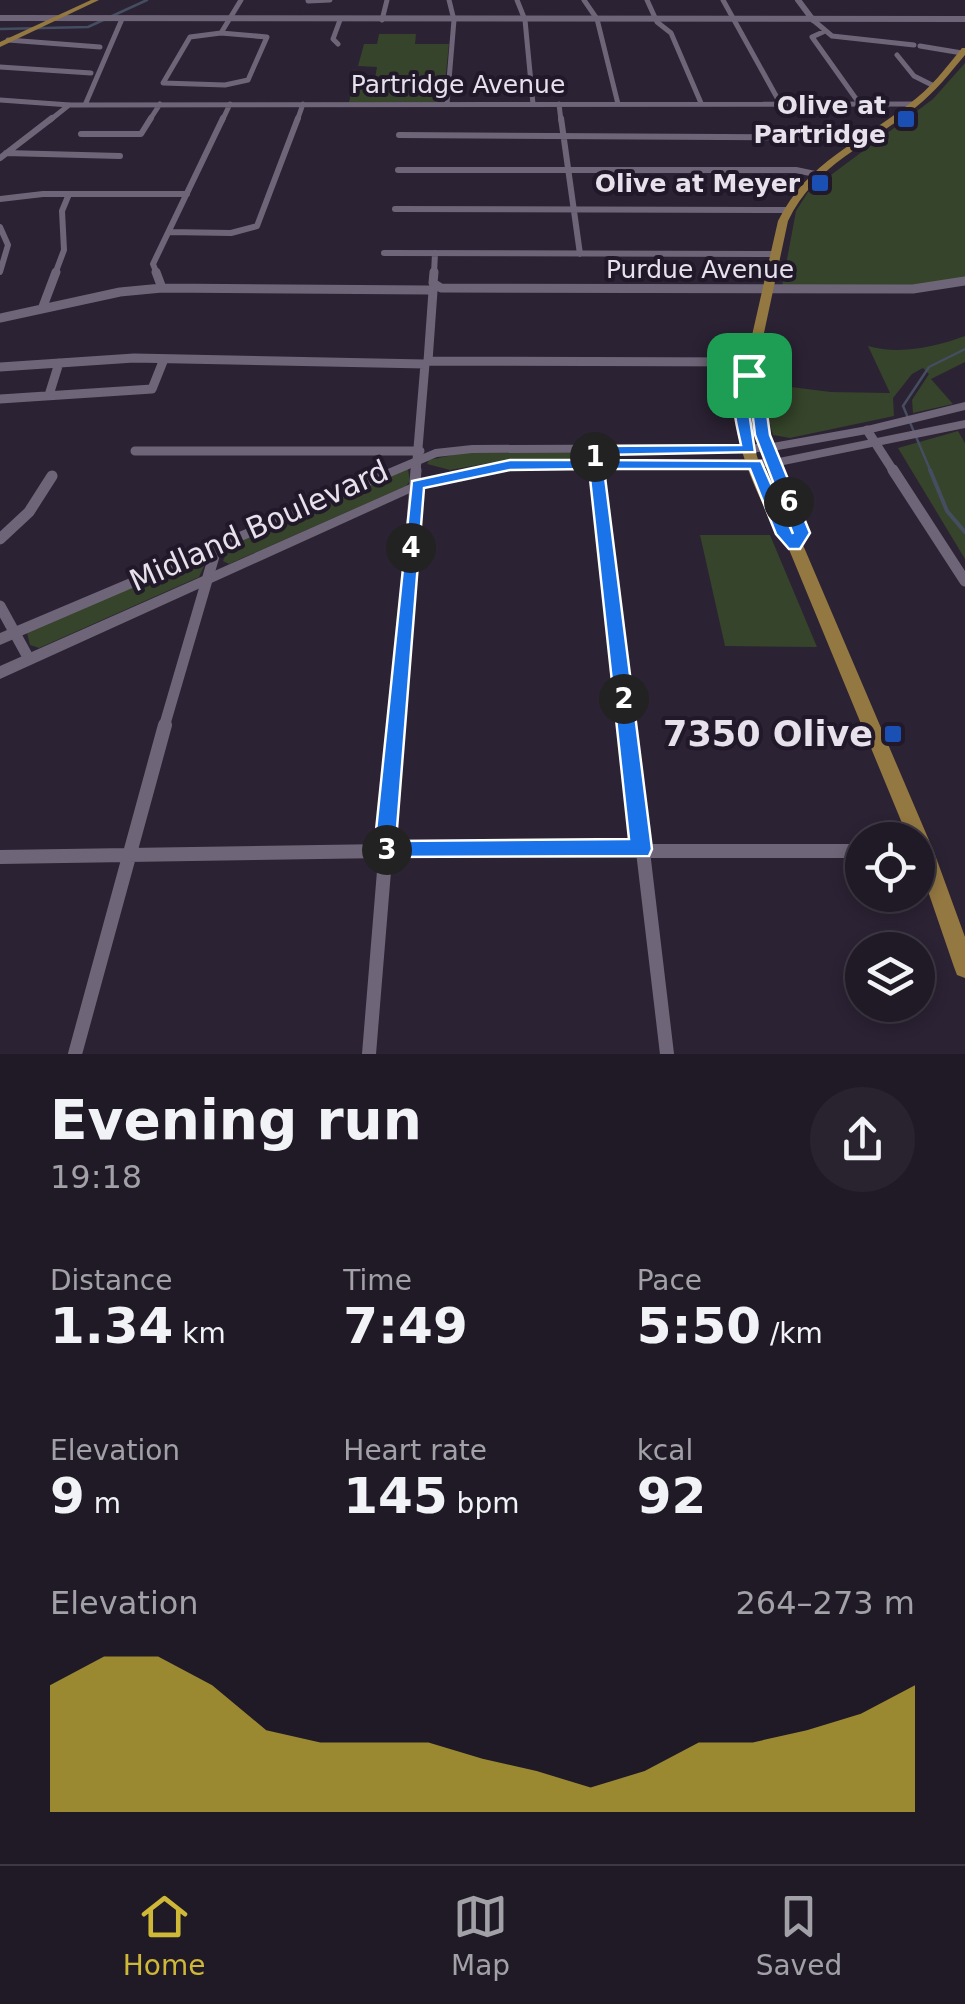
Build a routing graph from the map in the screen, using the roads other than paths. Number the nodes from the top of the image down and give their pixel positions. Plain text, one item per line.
1 (96, 0) edge
2 (241, 0) edge
3 (330, 0) edge
4 (387, 0) edge
5 (449, 0) edge
6 (517, 0) edge
7 (584, 0) edge
8 (648, 0) edge
9 (722, 0) edge
10 (798, 0) edge
11 (308, 1) edge
12 (0, 18) edge
13 (57, 18) junction
14 (96, 19) joint
15 (229, 19) junction
16 (301, 19) junction
17 (122, 20) junction
18 (340, 20) junction
19 (382, 20) junction
20 (454, 20) junction
21 (525, 20) junction
22 (597, 20) junction
23 (654, 20) junction
24 (733, 20) junction
25 (813, 20) junction
26 (965, 20) edge
27 (823, 32) junction
28 (221, 34) junction
29 (4, 43) edge
30 (338, 44) dead end
31 (100, 46) dead end
32 (964, 51) edge
33 (897, 55) dead end
34 (0, 67) edge
35 (91, 73) dead end
36 (200, 85) junction
37 (934, 86) junction
38 (0, 100) edge
39 (780, 103) junction
40 (859, 103) junction
41 (85, 104) junction
42 (160, 104) junction
43 (191, 104) junction
44 (230, 104) junction
45 (303, 104) junction
46 (447, 104) junction
47 (532, 104) junction
48 (558, 104) junction
49 (618, 104) junction
50 (701, 104) junction
51 (915, 104) junction
52 (70, 105) junction
53 (81, 134) dead end
54 (399, 135) dead end
55 (562, 135) junction
56 (864, 138) junction
57 (3, 156) edge
58 (120, 156) dead end
59 (568, 169) junction
60 (398, 170) dead end
61 (815, 174) junction
62 (69, 194) junction
63 (187, 194) junction
64 (0, 200) edge
65 (395, 209) dead end
66 (574, 210) junction
67 (787, 210) junction
68 (0, 227) edge
69 (168, 232) junction
70 (384, 254) dead end
71 (435, 254) junction
72 (580, 254) junction
73 (776, 254) junction
74 (1, 269) edge
75 (965, 281) edge
76 (162, 288) junction
77 (434, 289) junction
78 (770, 290) junction
79 (42, 309) junction
80 (0, 318) edge
81 (164, 359) junction
82 (427, 362) junction
83 (60, 363) junction
84 (0, 367) edge
85 (750, 369) junction
86 (50, 396) junction
87 (0, 399) edge
88 (965, 406) edge
89 (921, 418) joint
90 (965, 424) edge
91 (867, 430) junction
92 (878, 444) junction
93 (135, 451) dead end
94 (419, 455) junction
95 (770, 455) junction
96 (595, 457) junction
97 (752, 457) junction
98 (52, 476) dead end
99 (417, 485) junction
100 (0, 539) edge
101 (794, 545) junction
102 (216, 546) junction
103 (208, 579) junction
104 (965, 581) edge
105 (0, 606) edge
106 (6, 637) edge
107 (29, 659) junction
108 (0, 672) edge
109 (909, 822) edge
110 (641, 849) junction
111 (384, 850) junction
112 (845, 852) edge
113 (126, 854) junction
114 (0, 857) edge
115 (935, 889) edge
116 (965, 967) edge
117 (75, 1054) edge
118 (369, 1054) edge
119 (666, 1054) edge

1 - 13 main road
2 - 15 street
3 - 11 street
4 - 19 street
5 - 20 street
6 - 21 street
7 - 22 street
8 - 23 street
9 - 24 street
10 - 25 street
11 - 16 street
12 - 13 street
13 - 14 street
13 - 29 main road
14 - 17 street
15 - 16 street
15 - 17 street
15 - 28 street
16 - 18 street
17 - 41 street
18 - 19 street
18 - 30 street
19 - 20 street
20 - 21 street
20 - 46 street
21 - 22 street
21 - 47 street
22 - 23 street
22 - 49 street
23 - 24 street
23 - 50 street
24 - 25 street
24 - 39 street
25 - 26 street
25 - 27 street
27 - 32 street
27 - 40 street
28 - 36 street
28 - 36 street
29 - 31 street
32 - 37 main road
33 - 37 street
34 - 35 street
36 - 43 street
37 - 51 main road
38 - 52 street, Partridge Avenue
39 - 40 street, Partridge Avenue
39 - 50 street, Partridge Avenue
40 - 51 street, Partridge Avenue
41 - 42 street, Partridge Avenue
41 - 52 street, Partridge Avenue
42 - 43 street, Partridge Avenue
42 - 53 street
43 - 44 street, Partridge Avenue
44 - 45 street, Partridge Avenue
44 - 63 street
45 - 46 street, Partridge Avenue
45 - 69 street
46 - 47 street, Partridge Avenue
47 - 48 street, Partridge Avenue
48 - 49 street, Partridge Avenue
48 - 55 street
49 - 50 street, Partridge Avenue
51 - 56 main road
52 - 57 street
54 - 55 street
55 - 56 street
55 - 59 street
56 - 61 main road
57 - 58 street
59 - 60 street
59 - 61 street
59 - 66 street
61 - 67 main road
62 - 63 street
62 - 64 street
62 - 79 street
63 - 69 street
65 - 66 street
66 - 67 street
66 - 72 street
67 - 73 main road
68 - 74 street
69 - 76 street
70 - 71 street
71 - 72 street
71 - 77 street
72 - 73 street
73 - 78 main road
75 - 78 street, Purdue Avenue
76 - 77 street, Purdue Avenue
76 - 79 street, Purdue Avenue
77 - 78 street, Purdue Avenue
77 - 82 street
78 - 85 main road
79 - 80 street, Purdue Avenue
81 - 82 street
81 - 83 street
81 - 86 street
82 - 85 street
82 - 94 street
83 - 84 street
83 - 86 street
85 - 95 main road
85 - 97 main road
86 - 87 street
88 - 89 main road, Midland Boulevard
89 - 91 main road, Midland Boulevard
90 - 92 main road, Midland Boulevard
91 - 92 street
91 - 95 main road, Midland Boulevard
92 - 95 main road, Midland Boulevard
92 - 104 street
93 - 94 street
94 - 96 main road, Midland Boulevard
94 - 99 street
94 - 102 main road, Midland Boulevard
95 - 97 main road, Midland Boulevard
95 - 101 main road
96 - 97 main road, Midland Boulevard
96 - 99 main road, Midland Boulevard
96 - 110 street
97 - 101 main road
98 - 100 street
99 - 103 main road, Midland Boulevard
99 - 111 street
101 - 109 main road
102 - 103 street
102 - 106 main road, Midland Boulevard
103 - 107 main road, Midland Boulevard
103 - 113 street
105 - 106 street
106 - 107 street
107 - 108 main road, Midland Boulevard
110 - 111 street
110 - 112 street
110 - 119 street
111 - 113 street
111 - 118 street
113 - 114 street
113 - 117 street
115 - 116 main road

